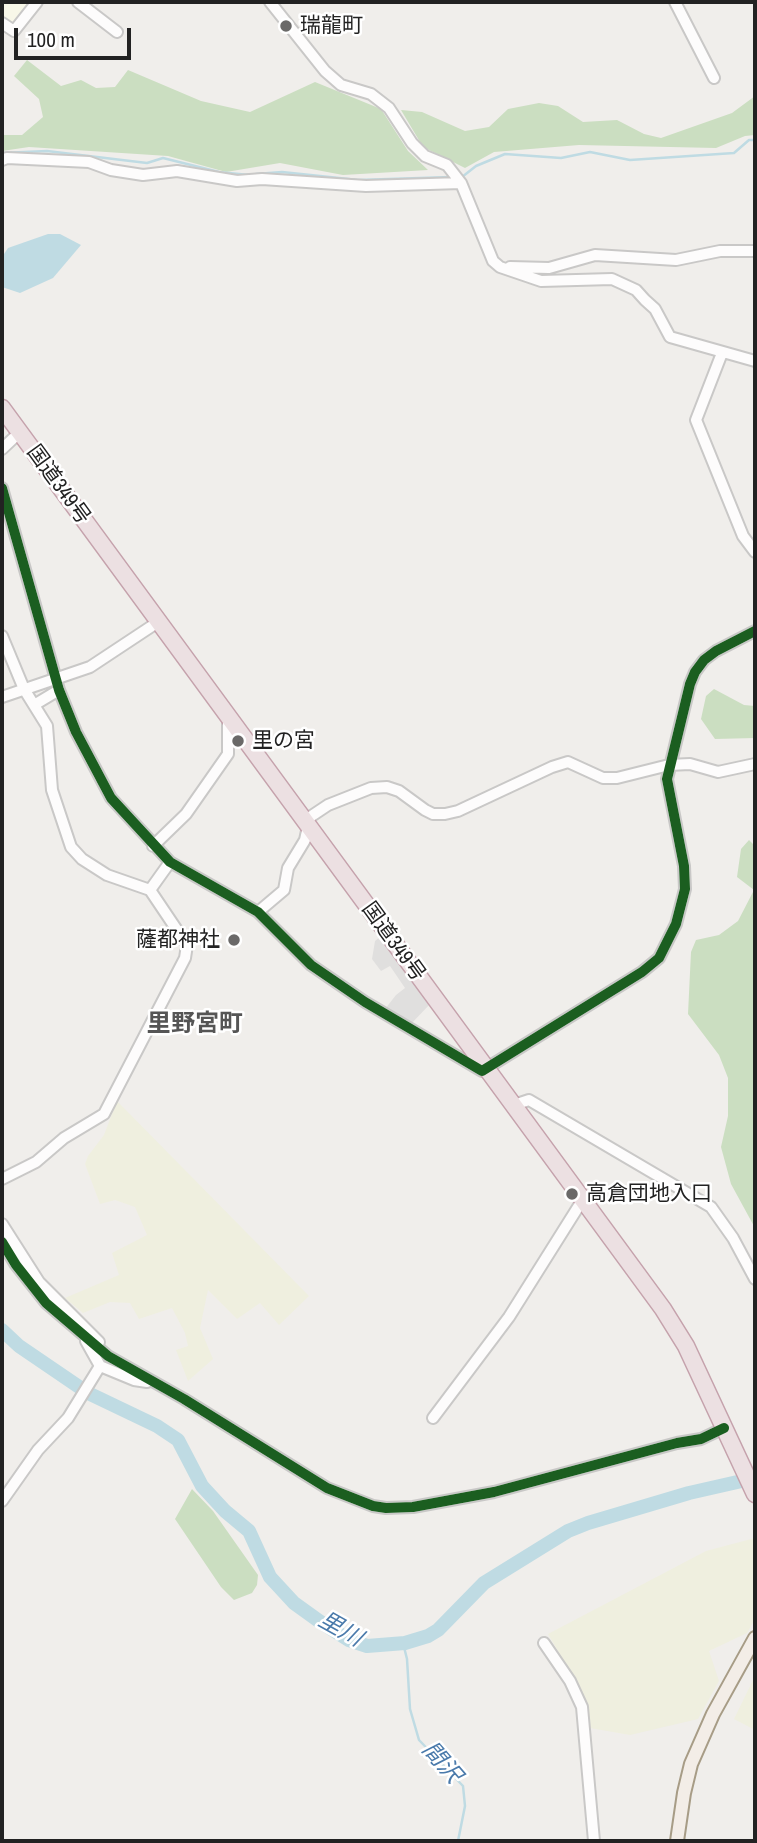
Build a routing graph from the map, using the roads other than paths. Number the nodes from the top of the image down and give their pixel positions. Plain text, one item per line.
1 (37, 2) edge
2 (78, 2) edge
3 (270, 2) edge
4 (675, 2) edge
5 (2, 23) edge
6 (117, 32) dead end
7 (714, 78) dead end
8 (2, 160) edge
9 (461, 183) junction
10 (755, 251) edge
11 (500, 267) junction
12 (722, 353) junction
13 (755, 361) edge
14 (2, 408) edge
15 (20, 432) junction
16 (2, 449) edge
17 (2, 488) edge
18 (755, 552) edge
19 (158, 622) junction
20 (755, 631) edge
21 (2, 636) edge
22 (58, 685) junction
23 (23, 689) junction
24 (2, 698) edge
25 (34, 705) junction
26 (228, 717) junction
27 (755, 764) edge
28 (669, 765) junction
29 (307, 825) junction
30 (153, 846) junction
31 (170, 862) junction
32 (150, 890) junction
33 (258, 912) junction
34 (487, 1069) junction
35 (514, 1105) junction
36 (2, 1179) edge
37 (584, 1202) junction
38 (2, 1224) edge
39 (2, 1242) edge
40 (755, 1279) edge
41 (83, 1336) junction
42 (112, 1358) junction
43 (98, 1368) junction
44 (157, 1384) junction
45 (433, 1418) dead end
46 (727, 1433) junction
47 (755, 1494) edge
48 (2, 1501) edge
49 (755, 1638) edge
50 (544, 1643) dead end
51 (594, 1841) edge
52 (677, 1841) edge

1 - 5 street
2 - 6 street
3 - 9 street
4 - 7 street
8 - 9 street
9 - 11 street
10 - 11 street
11 - 12 street
12 - 13 street
12 - 18 street
14 - 15 highway, 国道349号
15 - 16 street
15 - 19 highway, 国道349号
17 - 22 street
19 - 22 street
19 - 26 highway, 国道349号
20 - 28 street
21 - 23 street
22 - 23 street
22 - 25 street
22 - 30 street
23 - 24 street
23 - 25 street
25 - 32 street
26 - 29 highway, 国道349号
26 - 30 street
27 - 28 street
28 - 29 street
28 - 34 street
29 - 33 street
29 - 34 highway, 国道349号
30 - 31 street
31 - 32 street
31 - 33 street
32 - 36 street
33 - 34 street
34 - 35 highway, 国道349号
35 - 37 highway, 国道349号
35 - 40 street
37 - 45 street
37 - 46 highway, 国道349号
38 - 42 street
39 - 41 street
41 - 42 street
41 - 43 street
42 - 44 street
43 - 44 street
43 - 48 street
44 - 46 street
46 - 47 highway, 国道349号
49 - 52 main road
50 - 51 street

